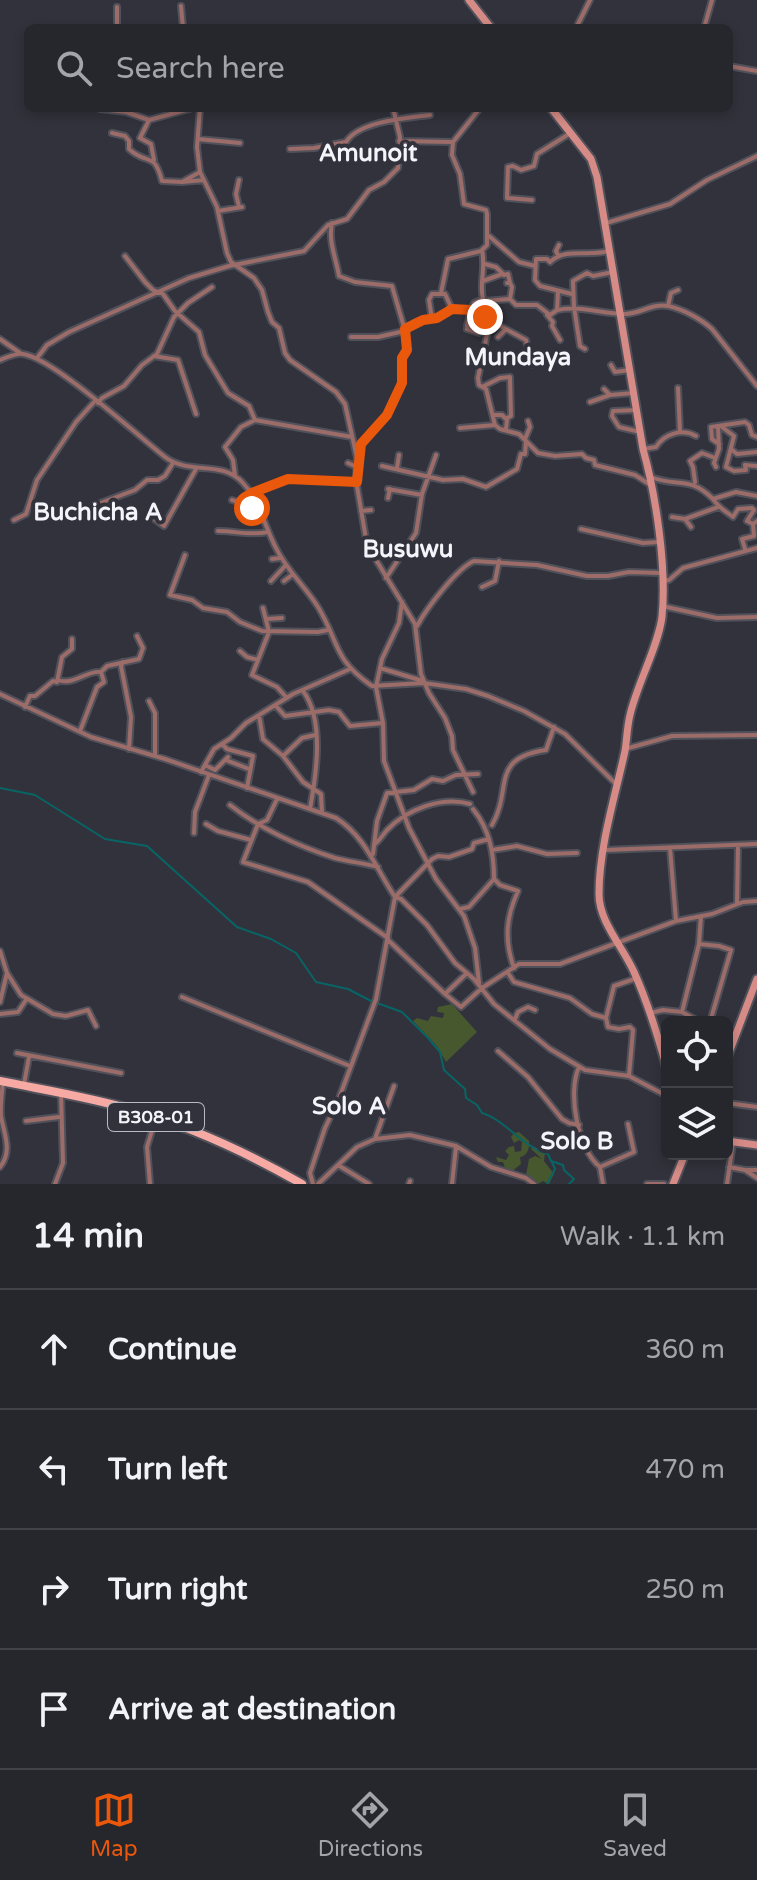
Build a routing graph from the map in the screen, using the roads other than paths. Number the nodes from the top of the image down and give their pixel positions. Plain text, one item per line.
1 (469, 0) edge
2 (590, 0) edge
3 (712, 0) edge
4 (181, 6) dead end
5 (117, 7) dead end
6 (117, 24) edge
7 (183, 24) edge
8 (488, 24) edge
9 (578, 24) edge
10 (705, 24) edge
11 (733, 67) edge
12 (757, 71) edge
13 (126, 112) edge
14 (178, 112) edge
15 (200, 112) edge
16 (394, 112) edge
17 (477, 112) edge
18 (557, 112) edge
19 (430, 115) dead end
20 (395, 119) junction
21 (149, 120) junction
22 (112, 133) dead end
23 (571, 133) junction
24 (198, 139) junction
25 (399, 141) junction
26 (453, 142) junction
27 (240, 143) dead end
28 (290, 149) dead end
29 (757, 156) edge
30 (154, 160) junction
31 (200, 172) junction
32 (204, 180) junction
33 (239, 180) dead end
34 (182, 182) junction
35 (168, 185) dead end
36 (532, 200) dead end
37 (218, 211) junction
38 (332, 223) junction
39 (606, 223) junction
40 (488, 234) junction
41 (559, 245) dead end
42 (482, 250) junction
43 (611, 251) junction
44 (558, 255) junction
45 (125, 256) dead end
46 (237, 264) junction
47 (485, 264) junction
48 (535, 266) junction
49 (614, 270) junction
50 (502, 274) junction
51 (483, 281) junction
52 (212, 287) dead end
53 (678, 290) dead end
54 (160, 292) junction
55 (558, 292) junction
56 (441, 293) junction
57 (572, 294) junction
58 (510, 299) junction
59 (482, 301) junction
60 (668, 306) junction
61 (574, 307) junction
62 (452, 309) junction
63 (471, 310) junction
64 (557, 310) junction
65 (177, 313) junction
66 (622, 314) junction
67 (547, 315) junction
68 (432, 319) junction
69 (490, 320) junction
70 (488, 328) junction
71 (405, 329) junction
72 (506, 329) junction
73 (351, 337) dead end
74 (498, 337) dead end
75 (0, 339) edge
76 (560, 340) dead end
77 (585, 349) dead end
78 (20, 353) junction
79 (154, 356) junction
80 (37, 358) junction
81 (0, 360) edge
82 (531, 365) dead end
83 (611, 365) dead end
84 (630, 370) junction
85 (484, 386) junction
86 (757, 386) edge
87 (678, 388) dead end
88 (604, 389) dead end
89 (634, 393) junction
90 (610, 395) junction
91 (96, 402) junction
92 (590, 402) dead end
93 (637, 410) junction
94 (196, 414) dead end
95 (493, 415) junction
96 (505, 417) junction
97 (255, 420) junction
98 (528, 421) dead end
99 (495, 425) junction
100 (720, 427) junction
101 (460, 428) dead end
102 (506, 430) junction
103 (640, 432) junction
104 (680, 432) junction
105 (696, 436) dead end
106 (352, 437) junction
107 (757, 437) edge
108 (526, 440) junction
109 (643, 449) junction
110 (731, 449) junction
111 (757, 452) edge
112 (399, 455) dead end
113 (436, 455) dead end
114 (715, 458) junction
115 (173, 463) junction
116 (348, 463) dead end
117 (357, 465) junction
118 (382, 466) dead end
119 (757, 466) edge
120 (716, 467) dead end
121 (397, 468) junction
122 (196, 469) junction
123 (235, 476) junction
124 (428, 477) junction
125 (651, 481) junction
126 (357, 482) junction
127 (695, 483) junction
128 (252, 493) junction
129 (422, 495) junction
130 (757, 496) edge
131 (388, 498) dead end
132 (713, 499) junction
133 (232, 500) dead end
134 (718, 507) junction
135 (257, 508) junction
136 (82, 510) dead end
137 (371, 510) dead end
138 (361, 511) junction
139 (672, 517) dead end
140 (153, 518) dead end
141 (685, 519) junction
142 (14, 520) dead end
143 (755, 522) edge
144 (691, 527) dead end
145 (581, 529) dead end
146 (218, 531) dead end
147 (268, 532) junction
148 (659, 542) junction
149 (757, 548) edge
150 (745, 549) junction
151 (185, 555) dead end
152 (280, 558) junction
153 (272, 559) dead end
154 (499, 561) junction
155 (285, 566) junction
156 (292, 575) junction
157 (662, 577) junction
158 (386, 578) junction
159 (271, 581) dead end
160 (284, 581) dead end
161 (482, 587) dead end
162 (402, 602) junction
163 (662, 606) junction
164 (263, 608) dead end
165 (278, 612) dead end
166 (757, 617) edge
167 (282, 618) dead end
168 (266, 619) junction
169 (275, 619) junction
170 (416, 628) junction
171 (328, 630) junction
172 (269, 632) junction
173 (137, 636) dead end
174 (72, 639) dead end
175 (240, 651) dead end
176 (258, 660) junction
177 (123, 662) junction
178 (351, 668) junction
179 (380, 668) junction
180 (101, 672) junction
181 (58, 680) junction
182 (424, 682) junction
183 (376, 687) junction
184 (302, 690) junction
185 (88, 692) dead end
186 (0, 694) edge
187 (92, 698) junction
188 (287, 698) junction
189 (149, 701) dead end
190 (276, 706) junction
191 (25, 707) junction
192 (312, 712) junction
193 (259, 715) junction
194 (383, 723) junction
195 (554, 727) junction
196 (80, 731) junction
197 (315, 735) junction
198 (757, 735) edge
199 (221, 744) junction
200 (129, 749) junction
201 (625, 749) junction
202 (155, 756) junction
203 (209, 756) junction
204 (283, 756) junction
205 (206, 764) junction
206 (192, 768) junction
207 (249, 769) junction
208 (201, 772) junction
209 (465, 774) junction
210 (478, 774) dead end
211 (210, 775) junction
212 (616, 784) junction
213 (247, 788) junction
214 (314, 788) junction
215 (395, 792) junction
216 (473, 792) dead end
217 (277, 799) junction
218 (230, 805) dead end
219 (310, 809) junction
220 (322, 813) junction
221 (404, 816) junction
222 (259, 823) junction
223 (206, 824) dead end
224 (492, 825) dead end
225 (194, 833) dead end
226 (489, 839) junction
227 (251, 840) junction
228 (757, 843) edge
229 (374, 845) junction
230 (738, 845) junction
231 (670, 848) junction
232 (492, 850) junction
233 (605, 850) junction
234 (577, 853) dead end
235 (373, 857) junction
236 (429, 863) junction
237 (378, 867) junction
238 (495, 883) junction
239 (395, 897) junction
240 (757, 901) edge
241 (737, 904) junction
242 (460, 909) junction
243 (701, 916) junction
244 (676, 921) junction
245 (388, 939) junction
246 (618, 942) junction
247 (699, 944) junction
248 (0, 951) edge
249 (514, 968) junction
250 (7, 973) junction
251 (467, 973) junction
252 (508, 973) junction
253 (637, 978) junction
254 (757, 979) edge
255 (480, 987) junction
256 (445, 994) junction
257 (182, 997) dead end
258 (26, 1000) junction
259 (0, 1002) edge
260 (535, 1010) dead end
261 (682, 1012) junction
262 (650, 1013) junction
263 (0, 1014) edge
264 (689, 1016) edge
265 (712, 1016) edge
266 (606, 1018) junction
267 (515, 1019) junction
268 (96, 1026) dead end
269 (733, 1032) edge
270 (661, 1049) edge
271 (498, 1051) dead end
272 (17, 1053) dead end
273 (29, 1056) junction
274 (350, 1066) junction
275 (579, 1067) junction
276 (121, 1073) dead end
277 (629, 1076) junction
278 (2, 1082) edge
279 (24, 1086) junction
280 (394, 1086) dead end
281 (61, 1093) junction
282 (661, 1093) edge
283 (733, 1104) edge
284 (757, 1107) edge
285 (60, 1117) junction
286 (156, 1117) junction
287 (1, 1121) edge
288 (26, 1121) dead end
289 (628, 1124) dead end
290 (579, 1125) junction
291 (375, 1139) junction
292 (733, 1141) edge
293 (757, 1145) edge
294 (456, 1146) junction
295 (683, 1160) edge
296 (729, 1160) edge
297 (338, 1165) junction
298 (0, 1167) edge
299 (600, 1167) junction
300 (729, 1167) junction
301 (745, 1170) junction
302 (757, 1170) edge
303 (757, 1178) edge
304 (55, 1184) edge
305 (150, 1184) edge
306 (302, 1184) edge
307 (316, 1184) edge
308 (369, 1184) edge
309 (452, 1184) edge
310 (534, 1184) edge
311 (603, 1184) edge
312 (647, 1184) edge
313 (664, 1184) edge
314 (673, 1184) edge
315 (727, 1184) edge

1 - 8 main road
2 - 9 street
3 - 10 street
4 - 7 street
5 - 6 street
11 - 12 street
13 - 21 street
14 - 21 street
15 - 24 street
16 - 20 street
17 - 26 street
18 - 23 main road
19 - 20 street
20 - 25 street
20 - 28 street
21 - 30 street
22 - 30 street
23 - 36 street
23 - 39 main road
24 - 27 street
24 - 31 street
25 - 26 street
25 - 38 street
26 - 40 street
29 - 39 street
30 - 34 street
31 - 32 street
31 - 34 street
32 - 34 street
32 - 37 street
33 - 37 street
34 - 35 street
37 - 46 street
38 - 46 street
38 - 71 street
39 - 43 main road
40 - 42 street
40 - 48 street
41 - 44 street
42 - 47 street
42 - 56 street
43 - 44 street
43 - 49 main road
44 - 48 street
45 - 54 street
46 - 54 street
46 - 106 street
47 - 50 street
47 - 51 street
48 - 55 street
49 - 57 street
49 - 66 main road
50 - 51 street
50 - 58 street
51 - 59 street
52 - 65 street
53 - 60 street
54 - 65 street
54 - 80 street
55 - 57 street
55 - 64 street
56 - 62 street
56 - 68 street
57 - 61 street
58 - 59 street
58 - 67 street
59 - 63 street
60 - 66 street
60 - 86 street
61 - 64 street
61 - 66 street
61 - 77 street
62 - 63 street
62 - 68 street
63 - 69 street
63 - 70 street
64 - 67 street
65 - 79 street
65 - 97 street
66 - 84 main road
67 - 76 street
68 - 71 street
69 - 70 street
69 - 72 street
70 - 85 street
71 - 73 street
71 - 117 street
72 - 74 street
72 - 82 street
75 - 78 street
78 - 80 street
78 - 81 street
79 - 91 street
79 - 94 street
80 - 91 street
83 - 84 street
84 - 89 main road
85 - 95 street
85 - 96 street
87 - 104 street
88 - 90 street
89 - 90 street
89 - 93 main road
90 - 92 street
91 - 115 street
91 - 142 street
93 - 103 main road
93 - 103 street
95 - 96 street
95 - 99 street
96 - 102 street
97 - 106 street
97 - 123 street
98 - 108 street
99 - 101 street
99 - 102 street
100 - 107 street
100 - 110 street
100 - 114 street
102 - 108 street
103 - 109 main road
104 - 105 street
104 - 109 street
106 - 117 street
108 - 124 street
108 - 125 street
109 - 125 main road
110 - 111 street
110 - 119 street
112 - 121 street
113 - 124 street
114 - 120 street
114 - 127 street
115 - 122 street
115 - 136 street
116 - 117 street
117 - 126 street
118 - 121 street
121 - 124 street
122 - 123 street
122 - 140 street
123 - 128 street
124 - 129 street
125 - 127 street
125 - 148 main road
126 - 128 street
126 - 138 street
127 - 132 street
128 - 135 street
129 - 131 street
129 - 158 street
130 - 132 street
132 - 134 street
133 - 135 street
134 - 141 street
134 - 143 street
135 - 147 street
137 - 138 street
138 - 158 street
139 - 141 street
141 - 144 street
143 - 150 street
145 - 148 street
146 - 147 street
147 - 152 street
148 - 157 main road
149 - 150 street
150 - 157 street
151 - 172 street
152 - 153 street
152 - 155 street
154 - 157 street
154 - 161 street
154 - 170 street
155 - 156 street
155 - 159 street
156 - 160 street
156 - 171 street
157 - 163 main road
158 - 162 street
162 - 170 street
162 - 179 street
163 - 166 street
163 - 201 main road
164 - 168 street
165 - 169 street
167 - 169 street
168 - 169 street
168 - 172 street
170 - 182 street
171 - 172 street
171 - 178 street
172 - 176 street
173 - 177 street
174 - 181 street
175 - 176 street
176 - 188 street
177 - 180 street
177 - 200 street
178 - 183 street
178 - 184 street
179 - 182 street
179 - 183 street
180 - 181 street
180 - 187 street
181 - 191 street
182 - 183 street
182 - 195 street
182 - 209 street
183 - 194 street
184 - 188 street
184 - 192 street
185 - 187 street
186 - 191 street
187 - 196 street
188 - 190 street
189 - 202 street
190 - 192 street
190 - 193 street
191 - 196 street
192 - 194 street
192 - 197 street
193 - 199 street
193 - 204 street
194 - 215 street
195 - 212 street
195 - 224 street
196 - 200 street
197 - 204 street
197 - 214 street
198 - 201 street
199 - 203 street
199 - 207 street
200 - 202 street
201 - 212 main road
202 - 206 street
203 - 205 street
203 - 206 street
204 - 214 street
205 - 207 street
205 - 208 street
205 - 211 street
206 - 208 street
207 - 213 street
208 - 211 street
209 - 210 street
209 - 215 street
209 - 216 street
211 - 213 street
211 - 225 street
212 - 233 main road
213 - 217 street
214 - 219 street
214 - 220 street
215 - 221 street
215 - 229 street
217 - 219 street
217 - 222 street
218 - 222 street
219 - 220 street
220 - 235 street
221 - 226 street
221 - 229 street
221 - 236 street
222 - 227 street
222 - 237 street
223 - 227 street
226 - 232 street
226 - 236 street
227 - 245 street
228 - 230 street
229 - 235 street
230 - 231 street
230 - 241 street
231 - 233 street
231 - 244 street
232 - 234 street
232 - 238 street
233 - 246 main road
235 - 237 street
236 - 239 street
236 - 242 street
237 - 239 street
238 - 242 street
238 - 249 street
239 - 245 street
239 - 251 street
240 - 241 street
241 - 243 street
242 - 255 street
243 - 244 street
243 - 247 street
244 - 246 street
245 - 256 street
245 - 274 street
246 - 249 street
246 - 253 main road
247 - 261 street
247 - 265 street
248 - 250 street
249 - 252 street
250 - 258 street
250 - 259 street
251 - 255 street
251 - 256 street
252 - 255 street
252 - 266 street
253 - 262 main road
253 - 266 street
254 - 269 main road
255 - 256 street
255 - 267 street
257 - 274 street
258 - 263 street
258 - 268 street
260 - 267 street
261 - 262 street
261 - 264 street
262 - 270 main road
266 - 277 street
267 - 275 street
271 - 290 street
272 - 273 street
273 - 276 street
273 - 279 street
274 - 307 street
275 - 277 street
275 - 290 street
277 - 282 street
278 - 279 main road, B308-01
278 - 287 street
279 - 281 main road, B308-01
280 - 291 street
281 - 285 street
281 - 286 main road, B308-01
283 - 284 street
285 - 288 street
285 - 304 street
286 - 305 street
286 - 306 main road, B308-01
287 - 298 street
289 - 299 street
290 - 299 street
291 - 294 street
291 - 297 street
292 - 293 main road
294 - 309 street
294 - 310 street
295 - 314 main road
296 - 300 street
297 - 307 street
297 - 308 street
299 - 311 street
300 - 301 street
300 - 315 street
301 - 302 street
301 - 303 street
312 - 313 street

